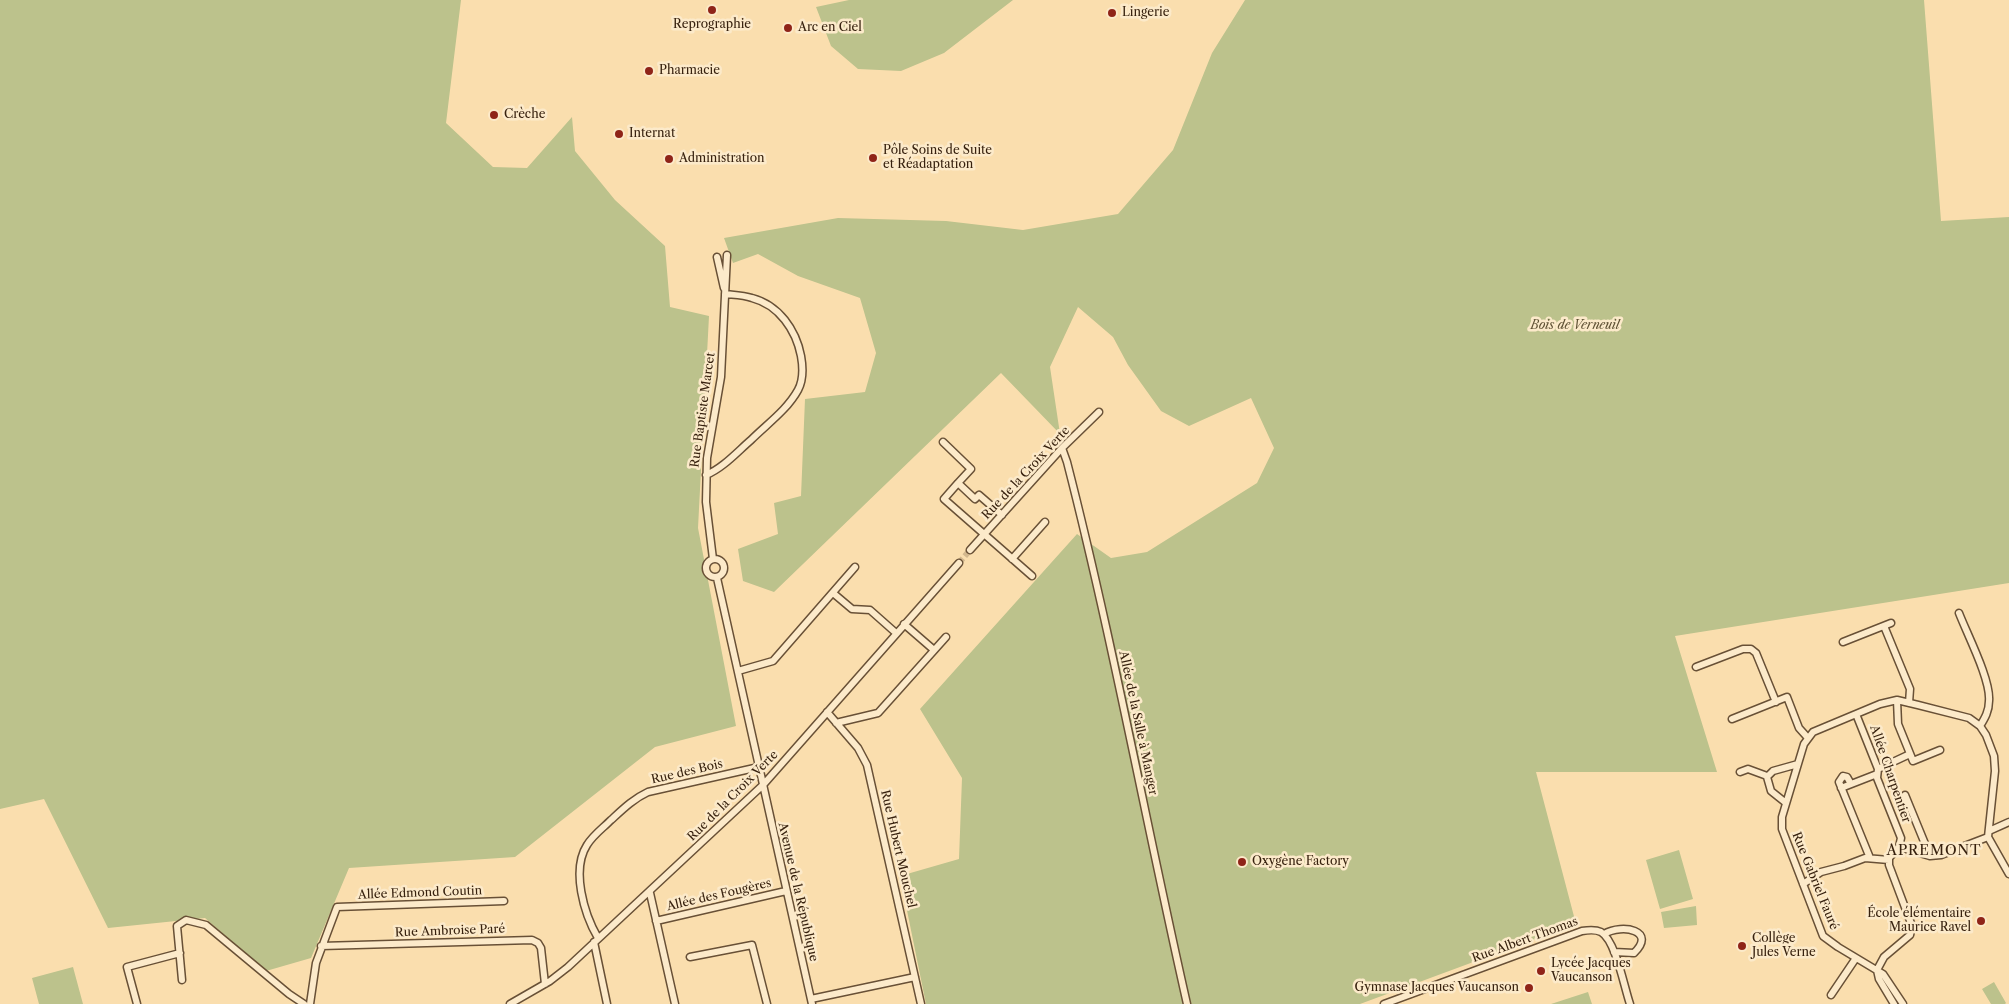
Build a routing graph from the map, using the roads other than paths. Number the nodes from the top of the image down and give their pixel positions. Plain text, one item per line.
1 (727, 255) dead end
2 (717, 257) dead end
3 (725, 294) junction
4 (1099, 412) dead end
5 (943, 442) dead end
6 (1062, 448) junction
7 (706, 475) junction
8 (958, 483) junction
9 (1002, 515) junction
10 (1045, 522) dead end
11 (984, 535) junction
12 (970, 550) tunnel mouth
13 (713, 559) junction
14 (1012, 559) junction
15 (959, 563) tunnel mouth
16 (855, 566) dead end
17 (1032, 576) dead end
18 (717, 578) junction
19 (833, 593) junction
20 (1959, 613) dead end
21 (1891, 623) dead end
22 (904, 624) junction
23 (1884, 626) junction
24 (896, 633) junction
25 (946, 637) dead end
26 (1843, 642) dead end
27 (934, 650) junction
28 (1696, 667) dead end
29 (738, 671) junction
30 (1897, 700) junction
31 (1776, 702) junction
32 (1909, 703) junction
33 (827, 712) junction
34 (1856, 714) junction
35 (1732, 719) dead end
36 (836, 723) junction
37 (1980, 726) junction
38 (1808, 738) junction
39 (1940, 750) dead end
40 (1910, 754) junction
41 (1798, 764) junction
42 (759, 767) junction
43 (1740, 772) dead end
44 (1877, 772) junction
45 (1767, 776) junction
46 (763, 785) junction
47 (1905, 795) dead end
48 (1786, 803) junction
49 (2009, 822) edge
50 (1988, 834) junction
51 (1899, 847) junction
52 (1930, 856) junction
53 (1870, 858) junction
54 (1889, 860) junction
55 (2009, 874) edge
56 (1803, 884) junction
57 (786, 891) junction
58 (650, 893) junction
59 (504, 901) dead end
60 (656, 921) junction
61 (1604, 934) junction
62 (596, 940) junction
63 (321, 946) junction
64 (1614, 952) junction
65 (180, 953) junction
66 (690, 957) dead end
67 (1856, 958) junction
68 (1877, 970) junction
69 (915, 977) junction
70 (182, 980) dead end
71 (545, 984) junction
72 (1831, 995) dead end
73 (521, 1001) edge
74 (811, 1003) edge
75 (137, 1004) edge
76 (304, 1004) edge
77 (310, 1004) edge
78 (510, 1004) edge
79 (608, 1004) edge
80 (675, 1004) edge
81 (767, 1004) edge
82 (921, 1004) edge
83 (1187, 1004) edge
84 (1384, 1004) edge
85 (1630, 1004) edge
86 (1894, 1004) edge
87 (1903, 1004) edge

1 - 3 street, Rue Baptiste Marcet
2 - 3 street, Rue Baptiste Marcet
3 - 7 street, Rue Baptiste Marcet
3 - 7 street
4 - 6 street, Rue de la Croix Verte
5 - 8 street
6 - 9 street, Rue de la Croix Verte
6 - 83 street, Allée de la Salle à Manger
7 - 13 street, Rue Baptiste Marcet
8 - 9 street
8 - 11 street
9 - 11 street, Rue de la Croix Verte
10 - 14 street
11 - 12 street, Rue de la Croix Verte
11 - 14 street
13 - 18 street, Rue Baptiste Marcet
13 - 18 street, Rue Baptiste Marcet
14 - 17 street
15 - 22 street, Rue de la Croix Verte
16 - 19 street
18 - 29 street, Rue Baptiste Marcet
19 - 24 street
19 - 29 street
20 - 37 street
21 - 23 street
22 - 24 street, Rue de la Croix Verte
22 - 27 street
23 - 26 street
23 - 32 street
24 - 33 street, Rue de la Croix Verte
25 - 27 street
27 - 36 street
28 - 31 street
29 - 42 street, Rue Baptiste Marcet
30 - 32 street
30 - 34 street
30 - 40 street
31 - 35 street
31 - 38 street
32 - 37 street
33 - 36 street, Rue Hubert Mouchel
33 - 46 street, Rue de la Croix Verte
34 - 38 street
34 - 44 street, Allée Charpentier
36 - 69 street, Rue Hubert Mouchel
37 - 50 street
38 - 41 street, Rue Gabriel Fauré
39 - 40 street
40 - 44 street
41 - 45 street
41 - 48 street, Rue Gabriel Fauré
42 - 46 street, Rue Baptiste Marcet
42 - 62 street, Rue des Bois
43 - 45 street
44 - 51 street, Allée Charpentier
44 - 53 street
45 - 48 street
46 - 57 street, Avenue de la République
46 - 58 street, Rue de la Croix Verte
47 - 52 street
48 - 56 street, Rue Gabriel Fauré
49 - 50 street
50 - 52 street
50 - 55 street
51 - 52 street
51 - 54 street
53 - 54 street
53 - 56 street
54 - 68 street
56 - 67 street, Rue Gabriel Fauré
57 - 60 street, Allée des Fougères
57 - 74 street, Avenue de la République
58 - 60 street
58 - 62 street, Rue de la Croix Verte
59 - 63 street, Allée Edmond Coutin
60 - 80 street
61 - 64 street
61 - 64 street
61 - 84 street, Rue Albert Thomas
62 - 71 street, Rue de la Croix Verte
62 - 79 street, Rue des Bois
63 - 71 street, Rue Ambroise Paré
63 - 77 street
64 - 85 street
65 - 70 street
65 - 75 street
65 - 76 street
66 - 81 street
67 - 68 street, Rue Gabriel Fauré
67 - 72 street
68 - 86 street
68 - 87 street
69 - 74 street
69 - 82 street, Rue Hubert Mouchel
71 - 73 street, Rue de la Croix Verte
73 - 78 street, Rue de la Croix Verte

